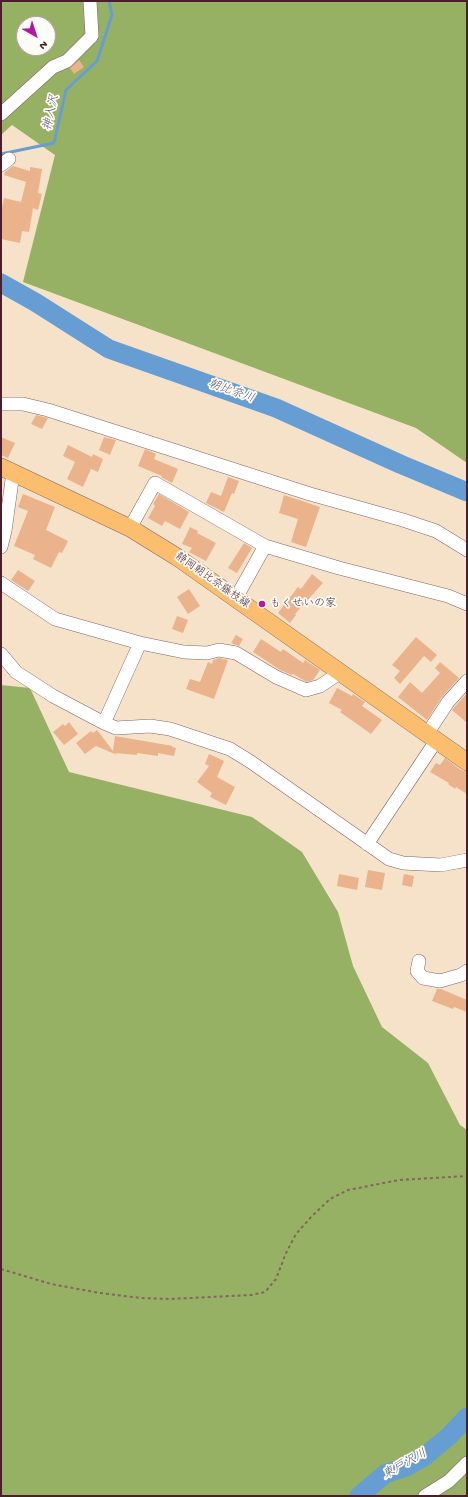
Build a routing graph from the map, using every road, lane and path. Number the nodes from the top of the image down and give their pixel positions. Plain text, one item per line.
1 (90, 1) edge
2 (1, 114) edge
3 (1, 404) edge
4 (7, 470) edge
5 (130, 528) junction
6 (265, 546) junction
7 (1, 547) edge
8 (467, 550) edge
9 (1, 583) edge
10 (236, 598) junction
11 (467, 604) edge
12 (140, 643) junction
13 (1, 654) edge
14 (341, 672) junction
15 (467, 681) edge
16 (104, 723) junction
17 (432, 738) junction
18 (467, 762) edge
19 (367, 844) junction
20 (467, 860) edge
21 (419, 961) dead end
22 (467, 971) edge
23 (467, 1176) edge
24 (1, 1269) edge
25 (467, 1463) edge
26 (425, 1496) edge

1 - 2 street
3 - 8 street
4 - 5 main road, 静岡朝比奈藤枝線
4 - 7 street
5 - 6 street
5 - 10 main road, 静岡朝比奈藤枝線
6 - 10 street
6 - 11 street
9 - 12 street
10 - 14 main road, 静岡朝比奈藤枝線
12 - 14 street
12 - 16 street
13 - 16 street
14 - 17 main road, 静岡朝比奈藤枝線
15 - 17 street
16 - 19 street
17 - 18 main road, 静岡朝比奈藤枝線
17 - 19 street
19 - 20 street
21 - 22 street
23 - 24 path
25 - 26 street

